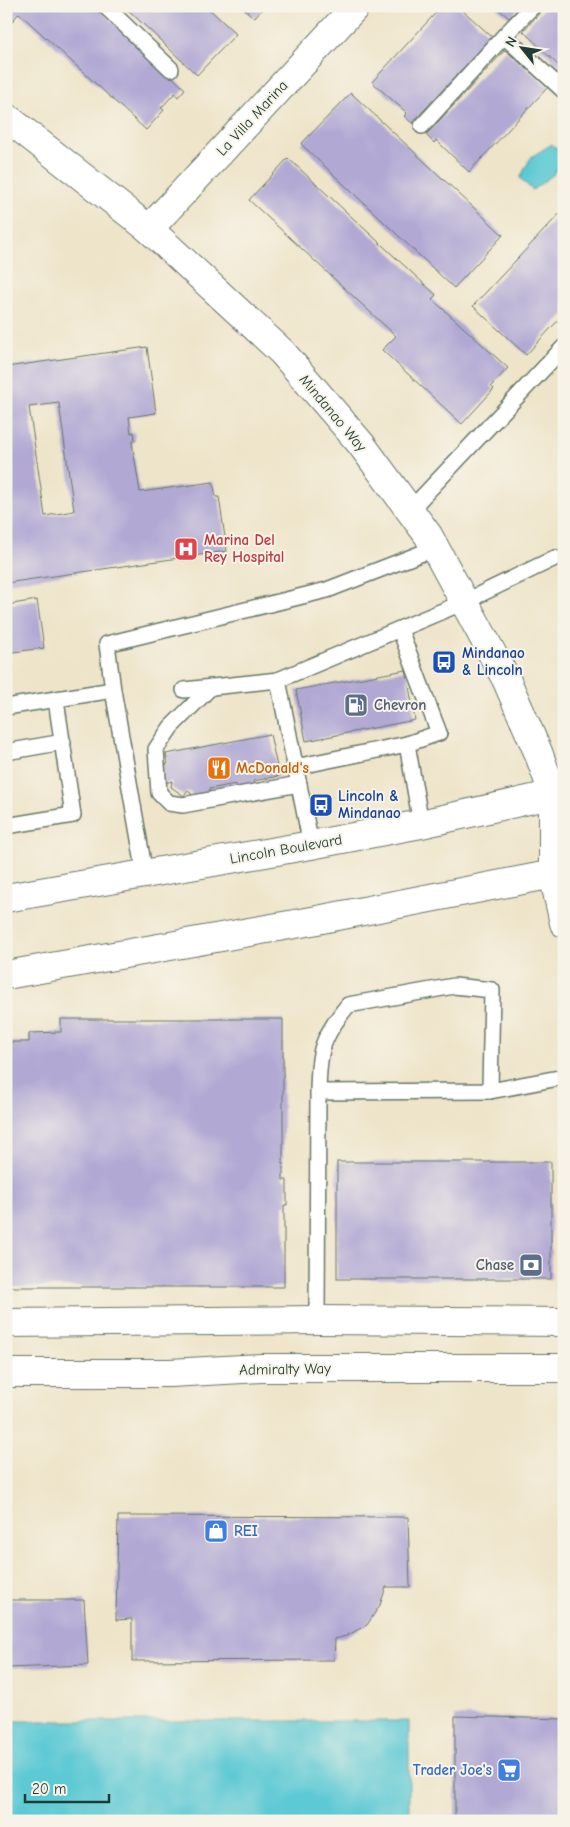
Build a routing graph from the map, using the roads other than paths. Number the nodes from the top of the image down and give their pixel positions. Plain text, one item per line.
1 (105, 6) edge
2 (356, 6) edge
3 (533, 6) edge
4 (504, 36) junction
5 (171, 69) dead end
6 (564, 91) edge
7 (6, 117) edge
8 (422, 126) dead end
9 (149, 229) junction
10 (564, 347) edge
11 (410, 510) junction
12 (435, 548) junction
13 (554, 558) dead end
14 (464, 602) junction
15 (400, 630) junction
16 (278, 680) junction
17 (211, 687) junction
18 (113, 690) junction
19 (184, 690) dead end
20 (56, 700) junction
21 (6, 707) edge
22 (63, 742) junction
23 (406, 744) junction
24 (6, 752) edge
25 (295, 767) junction
26 (299, 784) junction
27 (560, 798) edge
28 (421, 824) junction
29 (6, 826) edge
30 (311, 845) junction
31 (558, 873) edge
32 (145, 874) junction
33 (6, 898) edge
34 (564, 923) edge
35 (6, 975) edge
36 (564, 1077) edge
37 (490, 1091) junction
38 (318, 1092) junction
39 (317, 1320) junction
40 (564, 1322) edge
41 (6, 1323) edge
42 (564, 1368) edge
43 (6, 1373) edge

1 - 5 lane
2 - 9 main road, La Villa Marina
3 - 4 lane
4 - 6 lane
4 - 8 lane
7 - 9 main road, Mindanao Way
9 - 11 main road, Mindanao Way
10 - 11 lane
11 - 12 main road, Mindanao Way
12 - 14 main road, Mindanao Way
12 - 18 lane
13 - 14 lane
14 - 15 lane
14 - 27 main road, Mindanao Way
15 - 16 lane
15 - 23 lane
16 - 17 lane
16 - 25 lane
17 - 19 lane
17 - 26 lane
18 - 20 lane
18 - 32 lane
20 - 21 lane
20 - 22 lane
22 - 24 lane
22 - 29 lane
23 - 25 lane
23 - 28 lane
25 - 26 lane
26 - 30 lane
27 - 28 main road, Lincoln Boulevard
27 - 31 main road, Mindanao Way
28 - 30 main road, Lincoln Boulevard
30 - 32 main road, Lincoln Boulevard
31 - 34 main road, Mindanao Way
31 - 35 main road
32 - 33 main road, Lincoln Boulevard
36 - 37 lane
37 - 38 lane
37 - 38 lane
38 - 39 lane
39 - 40 main road
39 - 41 main road
42 - 43 main road, Admiralty Way

